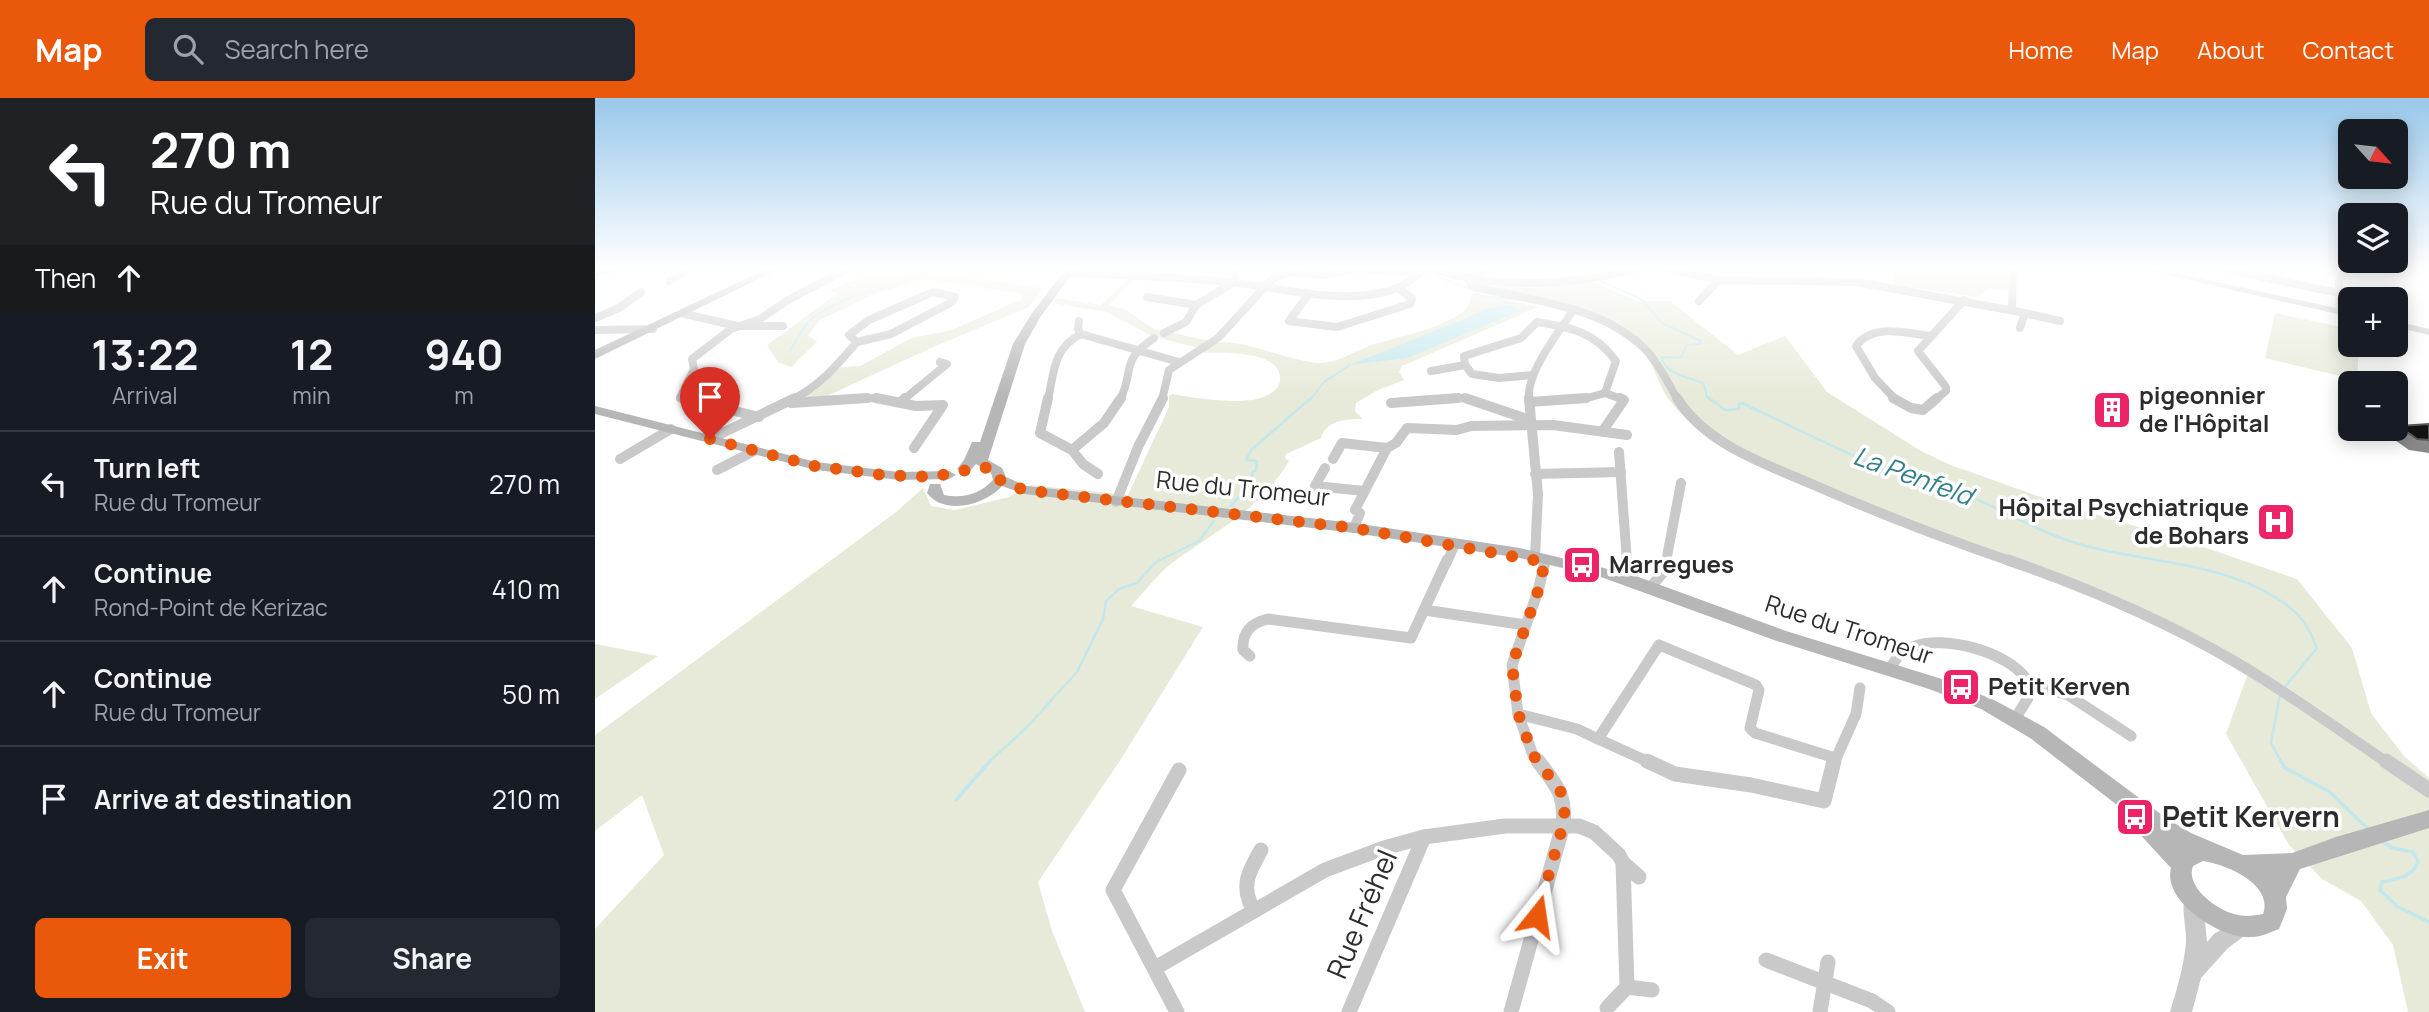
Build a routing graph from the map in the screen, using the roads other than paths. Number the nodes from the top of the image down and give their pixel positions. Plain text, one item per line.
1 (690, 312) edge
2 (771, 312) edge
3 (888, 312) edge
4 (934, 312) edge
5 (1036, 312) edge
6 (1038, 312) edge
7 (1192, 312) edge
8 (1243, 312) edge
9 (1296, 312) edge
10 (1386, 312) edge
11 (1572, 312) edge
12 (1578, 312) edge
13 (1953, 312) edge
14 (2021, 312) edge
15 (2025, 313) junction
16 (685, 314) junction
17 (1079, 321) dead end
18 (2060, 321) dead end
19 (737, 326) junction
20 (783, 326) dead end
21 (1563, 326) junction
22 (2408, 327) edge
23 (2020, 328) dead end
24 (653, 329) junction
25 (595, 331) edge
26 (2429, 332) edge
27 (1164, 333) dead end
28 (1081, 334) junction
29 (1930, 336) junction
30 (1154, 338) dead end
31 (857, 342) junction
32 (1136, 350) junction
33 (595, 355) edge
34 (940, 362) dead end
35 (1179, 362) junction
36 (1465, 365) junction
37 (1431, 372) dead end
38 (1534, 375) junction
39 (730, 387) dead end
40 (1605, 393) junction
41 (901, 402) junction
42 (1530, 402) junction
43 (706, 403) junction
44 (1391, 403) dead end
45 (788, 404) junction
46 (595, 410) edge
47 (759, 417) junction
48 (1530, 423) junction
49 (671, 429) junction
50 (1604, 429) dead end
51 (1627, 435) dead end
52 (710, 439) junction
53 (914, 448) dead end
54 (1387, 448) junction
55 (1072, 450) junction
56 (754, 451) junction
57 (1619, 452) dead end
58 (620, 459) dead end
59 (1333, 459) dead end
60 (1325, 468) dead end
61 (964, 469) junction
62 (717, 470) dead end
63 (1621, 472) junction
64 (995, 474) junction
65 (1098, 474) dead end
66 (1535, 474) junction
67 (949, 475) junction
68 (899, 476) junction
69 (1681, 483) dead end
70 (935, 487) junction
71 (1024, 490) junction
72 (1364, 491) junction
73 (986, 494) junction
74 (1115, 502) junction
75 (1354, 528) junction
76 (1455, 544) junction
77 (1540, 559) junction
78 (1628, 579) junction
79 (1650, 588) junction
80 (1423, 610) junction
81 (1526, 625) junction
82 (1250, 656) dead end
83 (1889, 670) junction
84 (2029, 685) junction
85 (1860, 688) dead end
86 (1518, 713) junction
87 (2022, 724) junction
88 (2131, 736) dead end
89 (1598, 739) junction
90 (1835, 758) junction
91 (1179, 769) dead end
92 (2429, 790) edge
93 (2429, 820) edge
94 (1563, 825) junction
95 (1423, 837) junction
96 (1261, 850) dead end
97 (2209, 852) junction
98 (2291, 862) junction
99 (1623, 863) junction
100 (2181, 864) junction
101 (2243, 864) junction
102 (1639, 877) dead end
103 (2274, 897) junction
104 (2193, 900) junction
105 (1254, 911) junction
106 (2240, 927) junction
107 (1766, 960) dead end
108 (1828, 962) dead end
109 (1155, 968) junction
110 (2193, 972) junction
111 (1825, 983) junction
112 (1627, 987) junction
113 (1652, 990) dead end
114 (1608, 1008) dead end
115 (1177, 1012) edge
116 (1349, 1012) edge
117 (1511, 1012) edge
118 (1820, 1012) edge
119 (1888, 1012) edge
120 (2181, 1012) edge

1 - 16 main road
2 - 19 street
3 - 31 street
4 - 31 street
5 - 61 main road
6 - 64 main road
7 - 27 street
8 - 35 street
9 - 10 street
11 - 21 street
12 - 92 street
13 - 29 street
14 - 15 street
15 - 18 street
15 - 23 street
16 - 19 street
16 - 24 main road
17 - 28 street
19 - 20 street
19 - 43 street
21 - 36 street
21 - 38 street
21 - 40 street
22 - 26 street
24 - 25 street
24 - 33 main road
28 - 32 street
28 - 55 street
29 - 29 street
30 - 32 street
31 - 45 street
32 - 35 street
32 - 55 street
34 - 41 street
35 - 74 street
36 - 37 street
36 - 38 street
38 - 42 street
39 - 43 street
40 - 42 street
40 - 50 street
41 - 45 street
41 - 53 street
42 - 48 street
43 - 47 street
44 - 48 street
45 - 47 street
46 - 49 main road
47 - 52 street
48 - 51 street
48 - 54 street
48 - 66 street
49 - 52 main road
49 - 58 street
52 - 56 main road
54 - 59 street
54 - 72 street
55 - 65 street
56 - 62 street
56 - 68 main road
57 - 63 street
60 - 72 street
61 - 64 main road
61 - 67 main road
63 - 66 street
63 - 78 street
64 - 71 main road, Rue du Tromeur
64 - 73 main road
66 - 77 street
67 - 68 main road
67 - 70 main road
68 - 70 main road
69 - 79 street
70 - 73 main road, Rue du Tromeur
71 - 73 main road, Rue du Tromeur
71 - 74 main road, Rue du Tromeur
72 - 75 street
74 - 75 main road, Rue du Tromeur
75 - 76 main road, Rue du Tromeur
76 - 77 main road, Rue du Tromeur
76 - 80 street
77 - 78 main road, Rue du Tromeur
77 - 79 main road, Rue du Tromeur
77 - 81 street
78 - 79 main road, Rue du Tromeur
79 - 83 main road, Rue du Tromeur
80 - 81 street
80 - 82 street
81 - 86 street
83 - 84 street
83 - 87 main road, Rue du Tromeur
84 - 87 street
84 - 88 street
85 - 90 street
86 - 89 street
86 - 94 street
87 - 97 main road, Rue du Tromeur
87 - 100 main road, Rue du Tromeur
89 - 90 street
89 - 90 street
91 - 109 street
93 - 98 main road
94 - 95 street
94 - 99 street
94 - 117 street
95 - 105 street
95 - 116 street, Rue Fréhel
96 - 105 street
97 - 100 main road
97 - 101 main road
98 - 101 main road
98 - 103 main road
99 - 102 street
99 - 112 street
100 - 104 main road
101 - 103 main road
103 - 106 main road
104 - 106 main road
104 - 110 street
105 - 109 street
106 - 110 street
107 - 111 street
108 - 111 street
109 - 115 street
110 - 120 street
111 - 118 street
111 - 119 street
112 - 113 street
112 - 114 street

